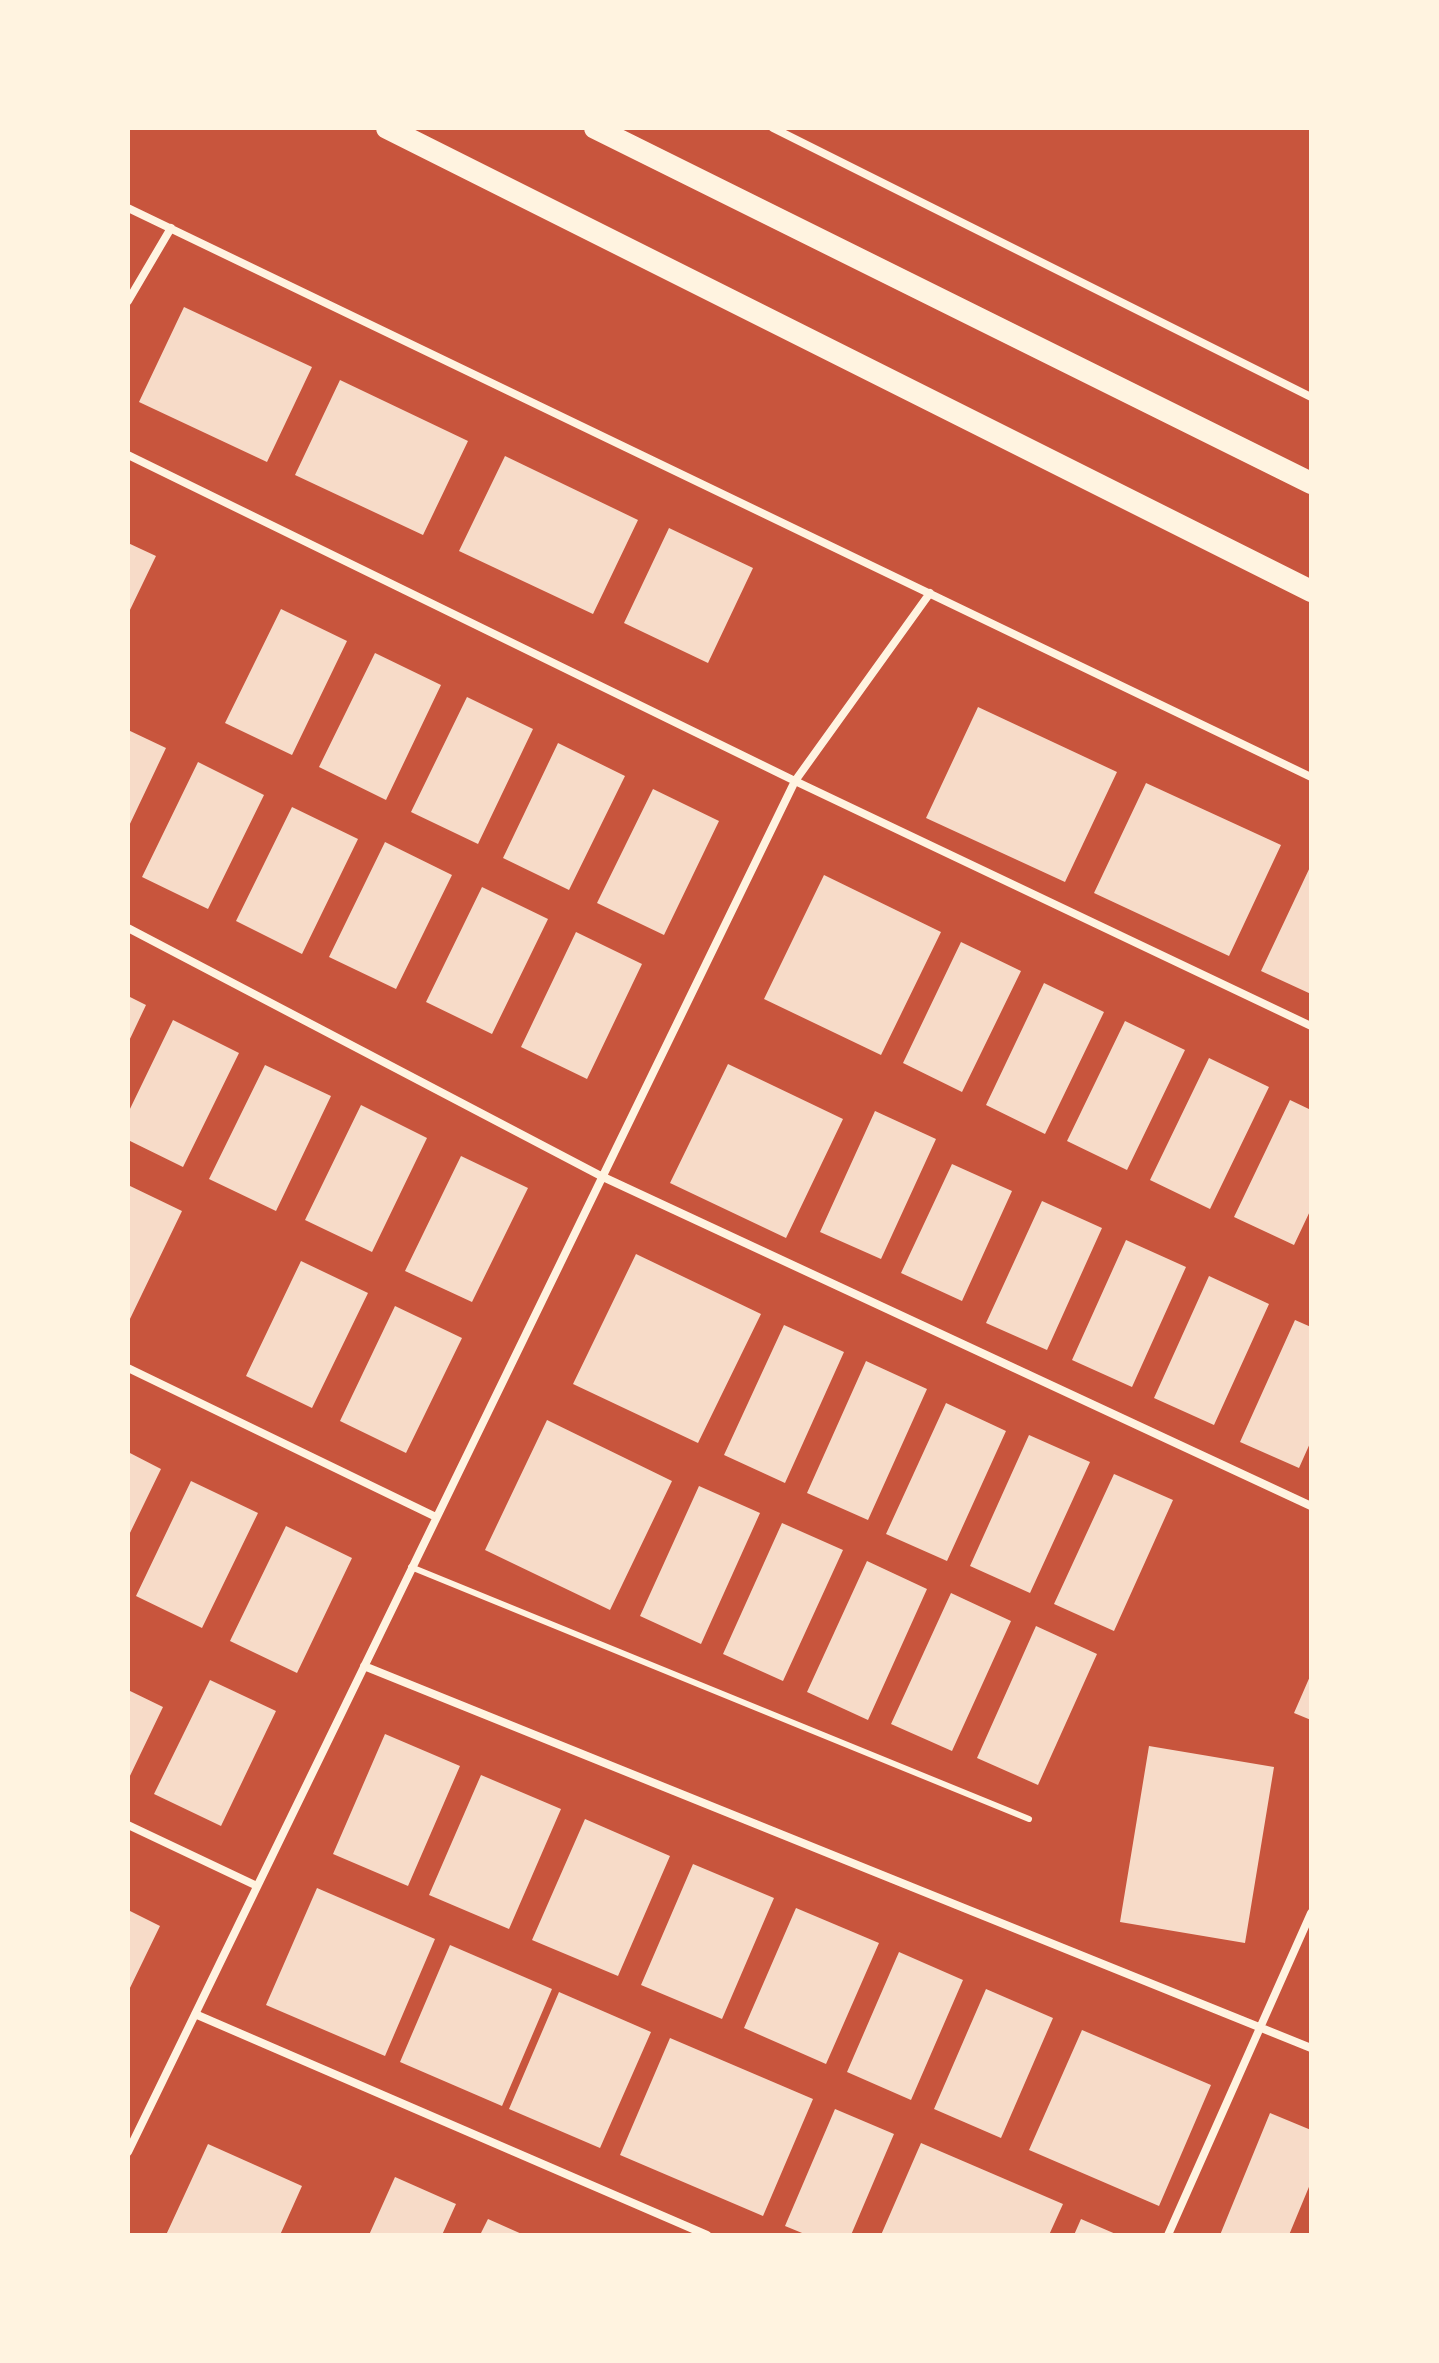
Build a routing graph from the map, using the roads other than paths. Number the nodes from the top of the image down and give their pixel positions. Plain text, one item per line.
1 (387, 128) edge
2 (595, 128) edge
3 (773, 128) edge
4 (128, 208) edge
5 (171, 228) junction
6 (128, 301) edge
7 (1311, 397) edge
8 (128, 455) edge
9 (1311, 483) edge
10 (1311, 591) edge
11 (930, 593) junction
12 (1311, 777) edge
13 (795, 781) junction
14 (128, 928) edge
15 (1311, 1026) edge
16 (601, 1176) junction
17 (128, 1368) edge
18 (1311, 1506) edge
19 (436, 1517) junction
20 (411, 1567) junction
21 (364, 1666) junction
22 (1029, 1819) dead end
23 (128, 1825) edge
24 (257, 1886) junction
25 (1311, 1913) edge
26 (195, 2014) junction
27 (1257, 2026) junction
28 (1311, 2048) edge
29 (128, 2152) edge
30 (707, 2235) edge
31 (1168, 2235) edge

1 - 10 highway
2 - 9 highway
3 - 7 street
4 - 5 street
5 - 6 street
5 - 11 street
8 - 13 street
11 - 12 street
11 - 13 street
13 - 15 street
13 - 16 street
14 - 16 street
16 - 18 street
16 - 19 street
17 - 19 street
19 - 20 street
20 - 21 street
20 - 22 lane
21 - 24 street
21 - 27 street
23 - 24 street
24 - 26 street
25 - 27 street
26 - 29 street
26 - 30 street
27 - 28 street
27 - 31 street

